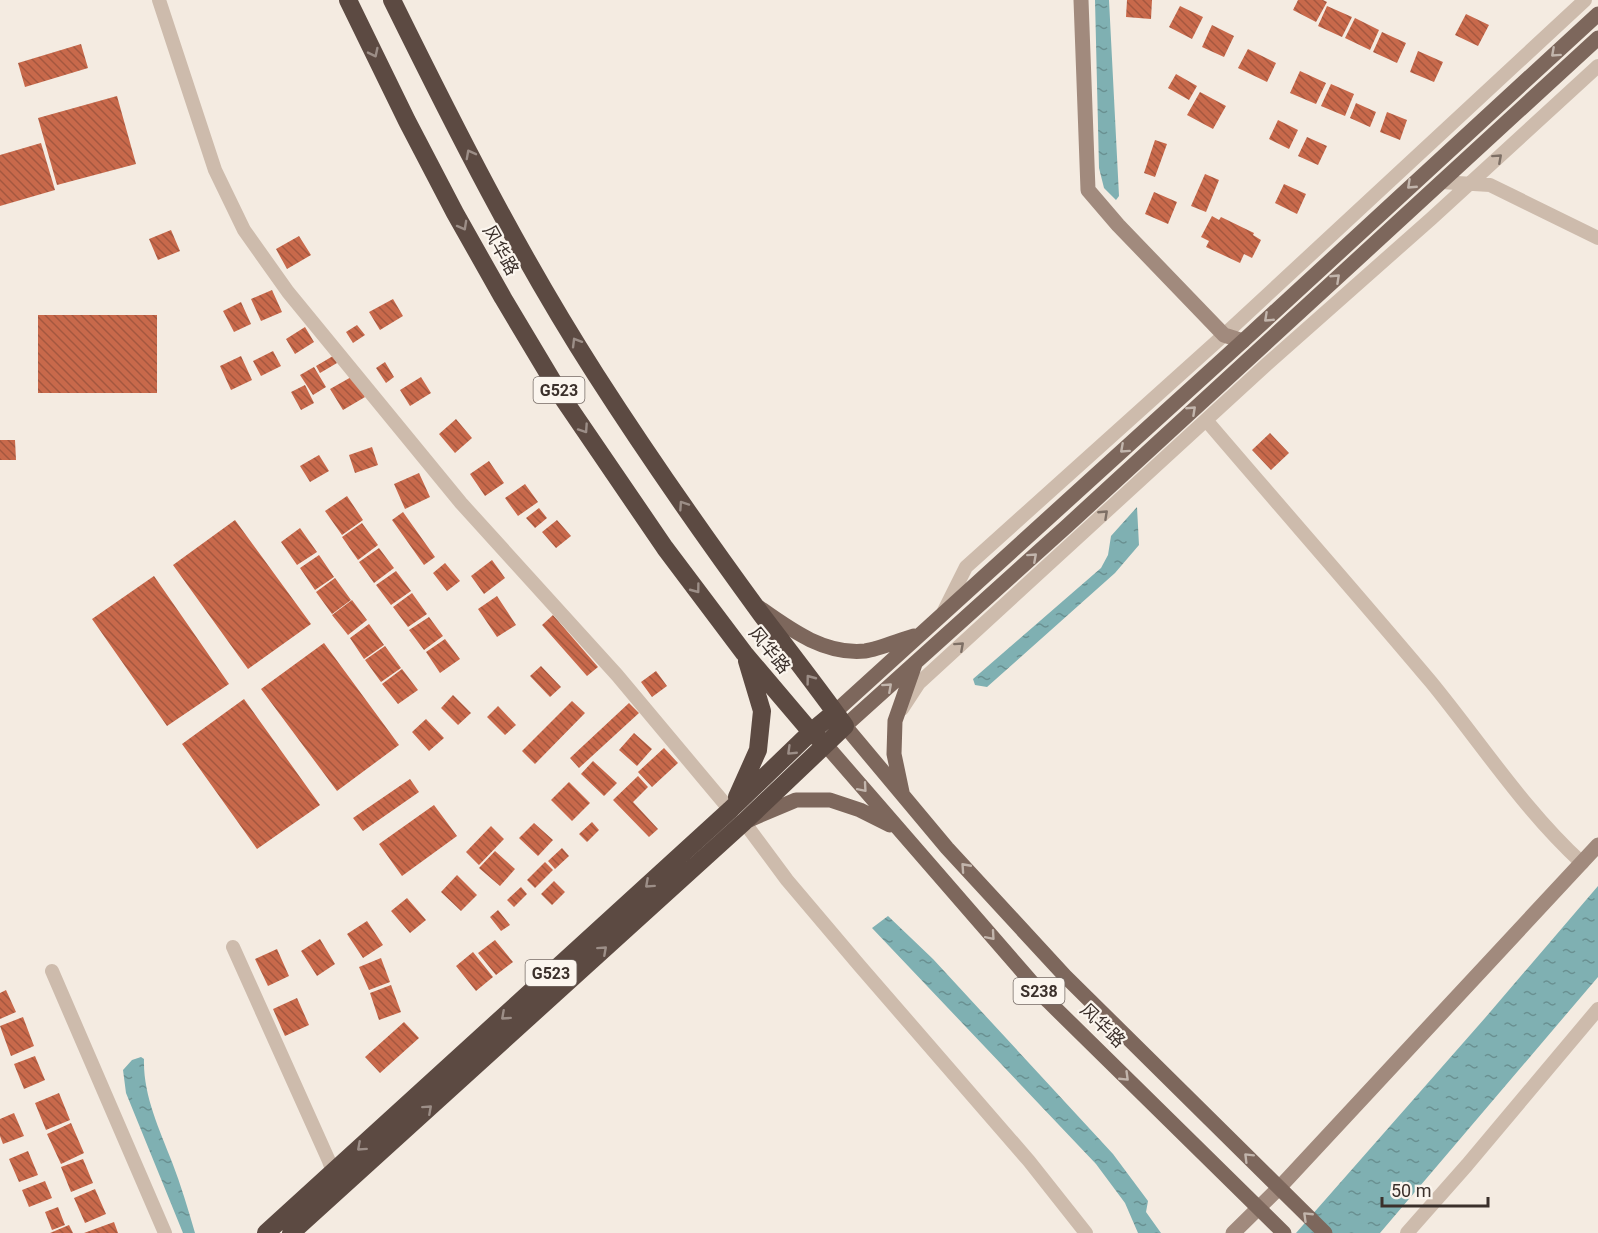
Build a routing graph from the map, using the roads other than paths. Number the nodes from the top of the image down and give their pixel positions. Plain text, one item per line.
1 (159, 0) edge
2 (348, 0) edge
3 (392, 0) edge
4 (1082, 0) edge
5 (1585, 0) edge
6 (1598, 14) edge
7 (1598, 38) edge
8 (1598, 66) edge
9 (1441, 182) junction
10 (1469, 184) junction
11 (1598, 238) edge
12 (1224, 335) junction
13 (1243, 341) junction
14 (1255, 352) junction
15 (1267, 364) junction
16 (1206, 420) junction
17 (754, 605) junction
18 (942, 615) junction
19 (920, 634) junction
20 (744, 653) junction
21 (915, 663) junction
22 (840, 719) junction
23 (895, 721) junction
24 (811, 732) junction
25 (825, 744) junction
26 (903, 795) junction
27 (730, 810) junction
28 (744, 822) junction
29 (899, 829) junction
30 (1598, 845) edge
31 (1582, 863) junction
32 (233, 947) dead end
33 (52, 971) dead end
34 (1598, 1009) edge
35 (333, 1172) junction
36 (1284, 1193) junction
37 (1259, 1208) junction
38 (165, 1233) edge
39 (266, 1233) edge
40 (291, 1233) edge
41 (1086, 1233) edge
42 (1233, 1233) edge
43 (1284, 1233) edge
44 (1325, 1233) edge
45 (1407, 1233) edge

1 - 27 street
2 -> 20 highway, 风华路 / G523
17 -> 3 highway, 风华路 / G523
4 - 12 street
5 - 12 street
6 -> 13 main road
7 - 9 main road
10 -> 8 street
9 - 10 street
14 -> 9 main road
10 - 11 street
10 - 15 street
12 - 13 street
12 - 18 street
13 - 14 street
13 -> 18 main road
14 - 15 street
21 -> 14 main road
15 - 16 street
23 -> 16 street
16 - 31 street
17 - 19 main road
22 -> 17 highway, 风华路 / G523
18 - 19 main road
19 - 22 main road
20 - 24 highway, 风华路 / G523
20 - 27 highway
22 -> 21 main road
21 - 23 main road
22 - 24 highway, G523
22 - 25 highway, G523
22 - 26 main road, 风华路 / S238
23 - 26 main road
24 - 25 highway, 风华路 / G523
24 -> 27 highway, G523
25 - 28 highway, G523
25 -> 29 main road, 风华路 / S238
36 -> 26 main road, 风华路 / S238
27 -> 35 highway, G523
28 - 29 main road
40 -> 28 highway, G523
28 - 41 street
29 -> 37 main road, 风华路 / S238
30 - 31 street
31 - 36 street
32 - 35 street
33 - 38 street
34 - 45 street
35 - 39 highway, G523
36 - 37 street
44 -> 36 main road, 风华路 / S238
37 - 42 street
37 - 43 main road, 风华路 / S238

